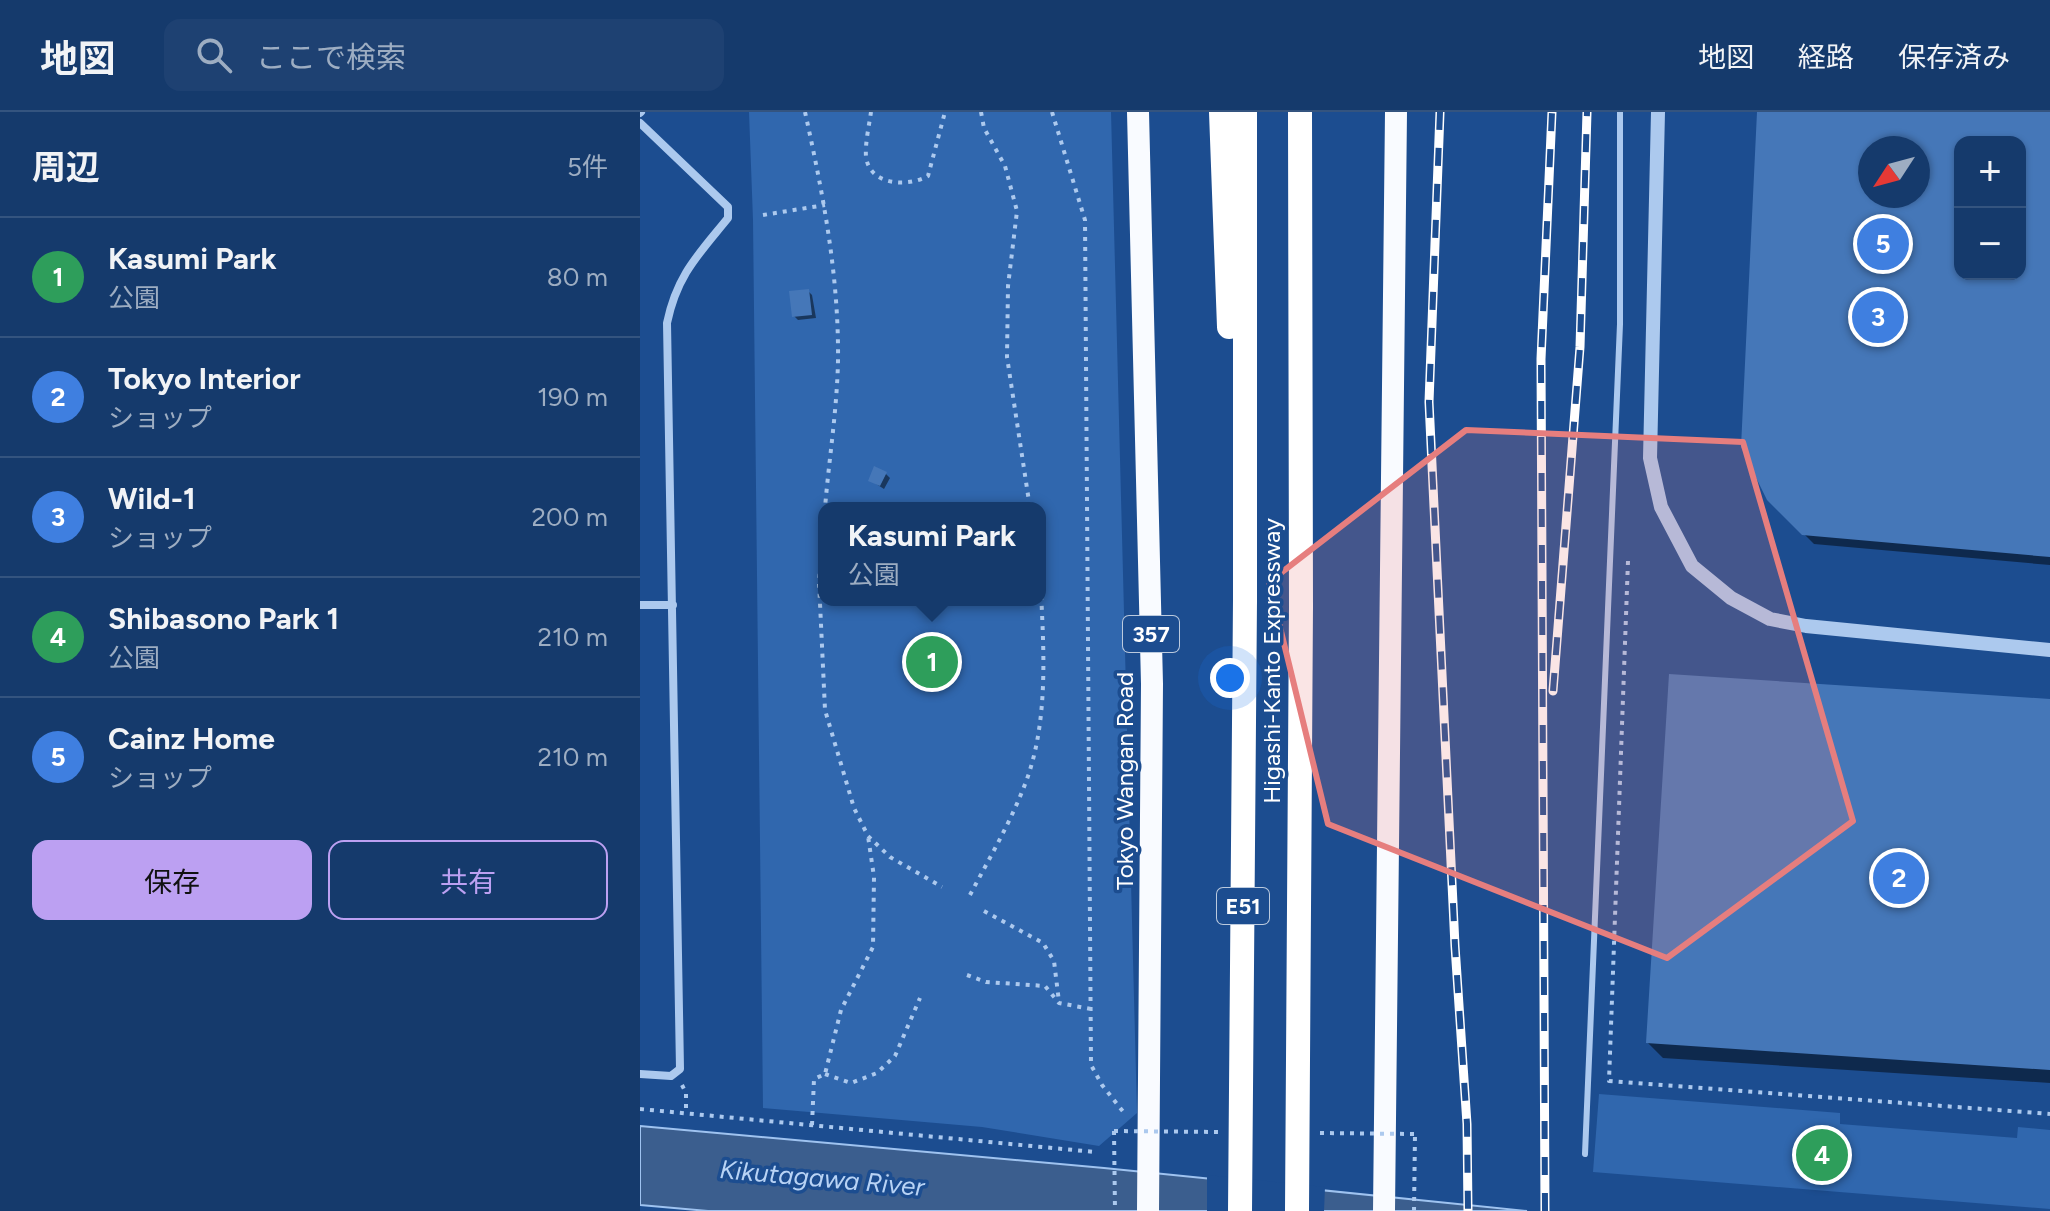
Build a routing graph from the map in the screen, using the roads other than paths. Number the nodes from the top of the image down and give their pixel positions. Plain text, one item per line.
1 (1138, 112) edge
2 (1221, 112) edge
3 (1245, 112) edge
4 (1300, 112) edge
5 (1396, 112) edge
6 (1620, 112) edge
7 (1658, 112) edge
8 (640, 123) edge
9 (1244, 395) junction
10 (640, 605) edge
11 (673, 605) junction
12 (2050, 650) edge
13 (640, 1074) edge
14 (1585, 1154) dead end
15 (1148, 1211) edge
16 (1240, 1211) edge
17 (1297, 1211) edge
18 (1384, 1211) edge

1 - 15 highway, Tokyo Wangan Road / 357
2 - 9 highway
3 - 9 highway, Higashi-Kanto Expressway / E51
4 - 17 highway, Higashi-Kanto Expressway / E51, bridge
5 - 18 highway
6 - 14 lane
7 - 12 street
8 - 11 street
9 - 16 highway, Higashi-Kanto Expressway / E51, bridge
10 - 11 street
11 - 13 street

